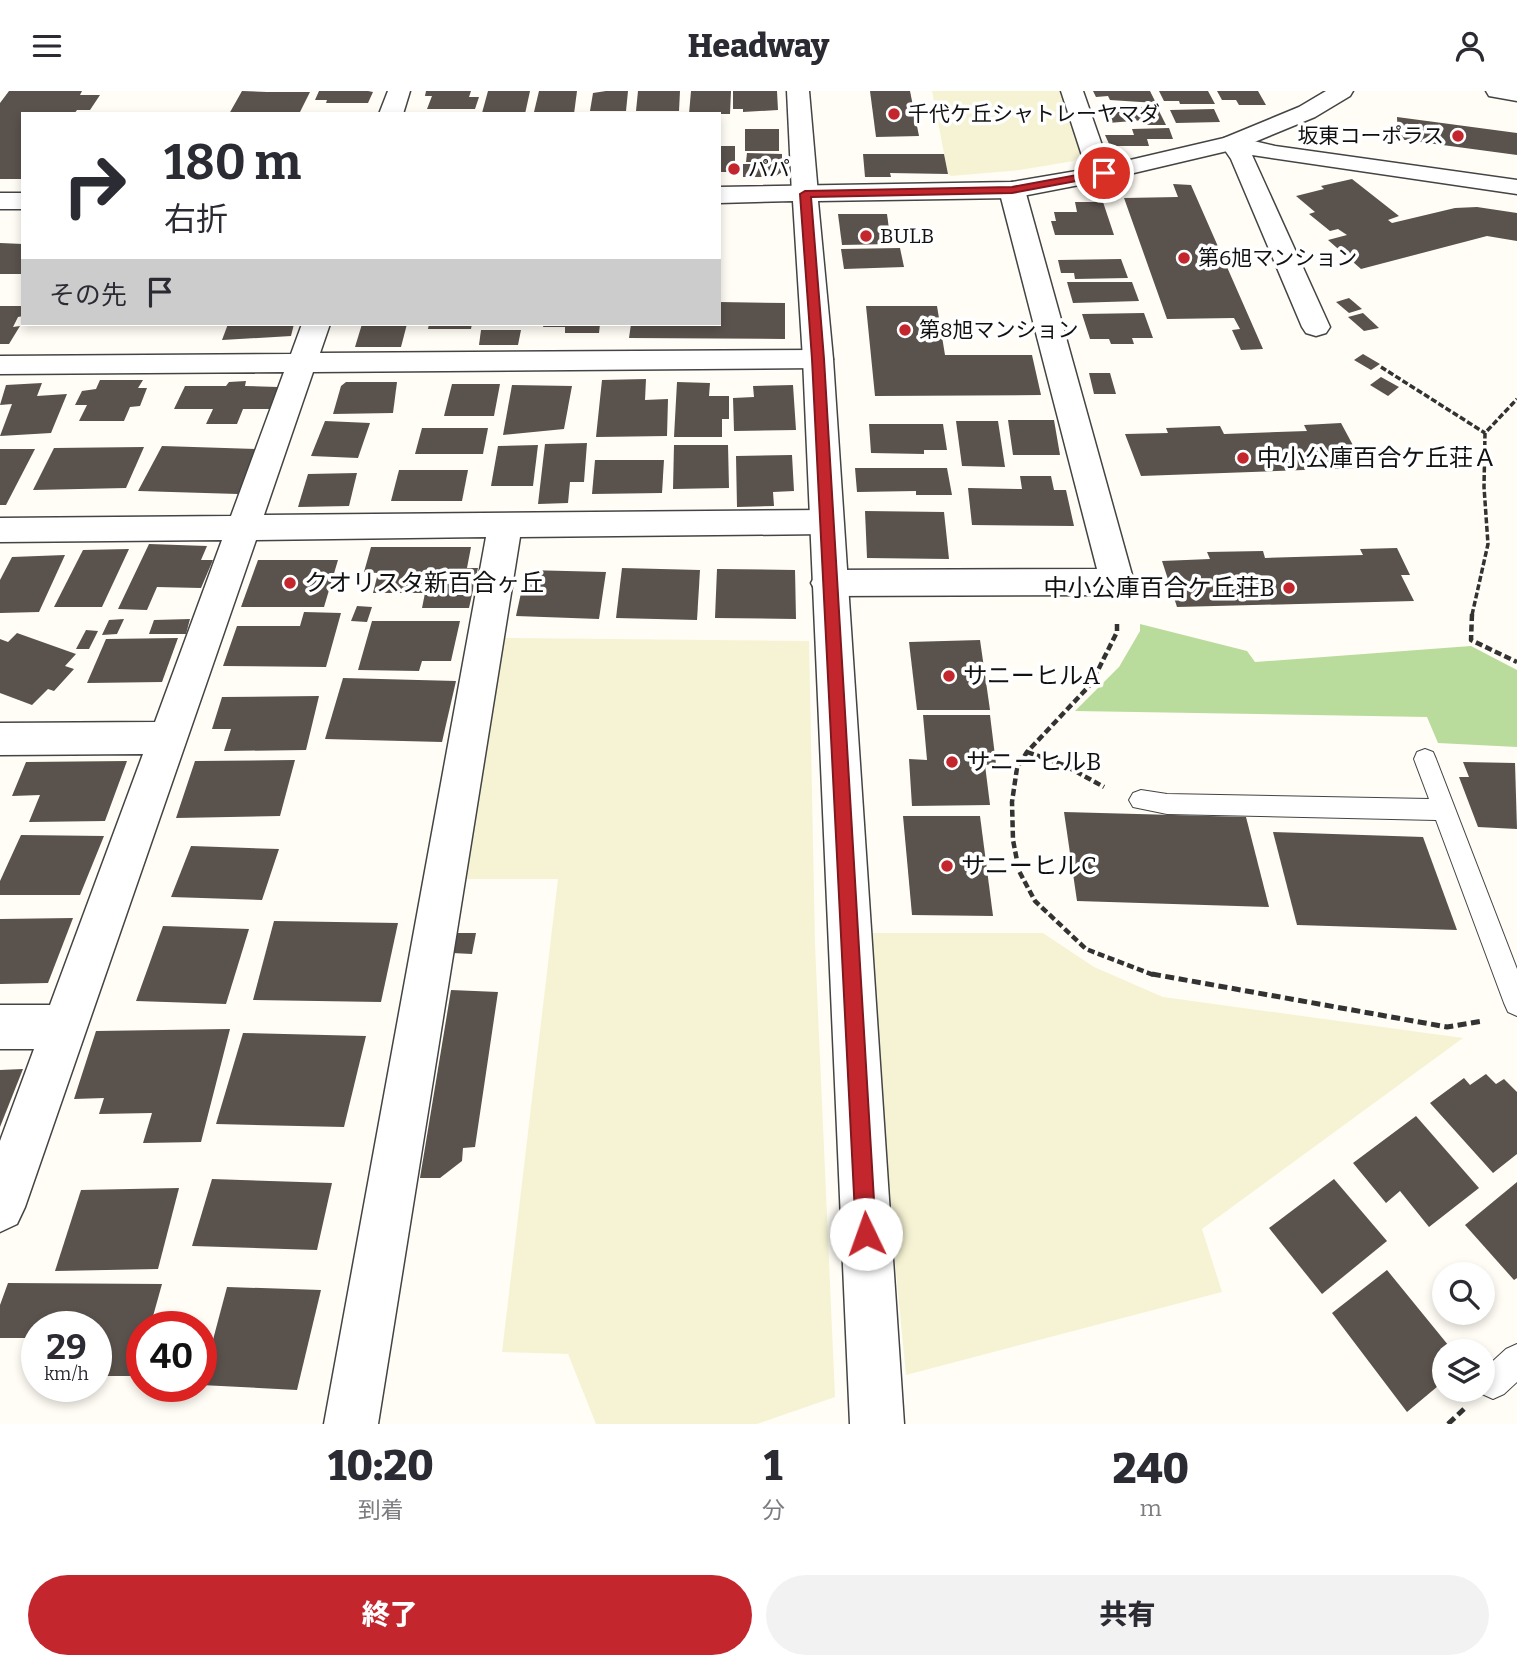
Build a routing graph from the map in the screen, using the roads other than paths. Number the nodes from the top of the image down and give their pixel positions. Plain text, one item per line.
1 (400, 91) edge
2 (797, 91) edge
3 (1072, 91) edge
4 (1342, 91) edge
5 (1497, 91) edge
6 (1517, 94) edge
7 (392, 112) edge
8 (1232, 143) junction
9 (1100, 174) junction
10 (1517, 187) edge
11 (1012, 190) junction
12 (805, 194) junction
13 (721, 195) edge
14 (0, 201) edge
15 (21, 201) edge
16 (315, 326) edge
17 (1316, 327) dead end
18 (818, 359) junction
19 (302, 363) junction
20 (0, 365) edge
21 (826, 522) junction
22 (505, 525) junction
23 (243, 527) junction
24 (0, 530) edge
25 (828, 583) junction
26 (168, 738) junction
27 (0, 739) edge
28 (1425, 759) dead end
29 (1141, 800) road end
30 (1444, 810) junction
31 (1517, 1003) edge
32 (0, 1027) edge
33 (64, 1027) junction
34 (0, 1207) edge
35 (1517, 1360) edge
36 (1495, 1381) edge
37 (352, 1424) edge
38 (877, 1424) edge

1 - 7 street
2 - 12 street
3 - 9 street
4 - 8 street
5 - 6 street
8 - 9 street
8 - 10 street
8 - 17 street
9 - 11 street
11 - 12 street
11 - 25 street
12 - 13 street
12 - 18 street
14 - 15 street
16 - 19 street
18 - 19 street
18 - 21 street
19 - 20 street
19 - 23 street
21 - 22 street
21 - 25 street
22 - 23 street
22 - 37 street
23 - 24 street
23 - 26 street
25 - 38 street
26 - 27 street
26 - 33 street
28 - 30 lane
29 - 30 lane
30 - 31 lane
32 - 33 street
33 - 34 street
35 - 36 lane

